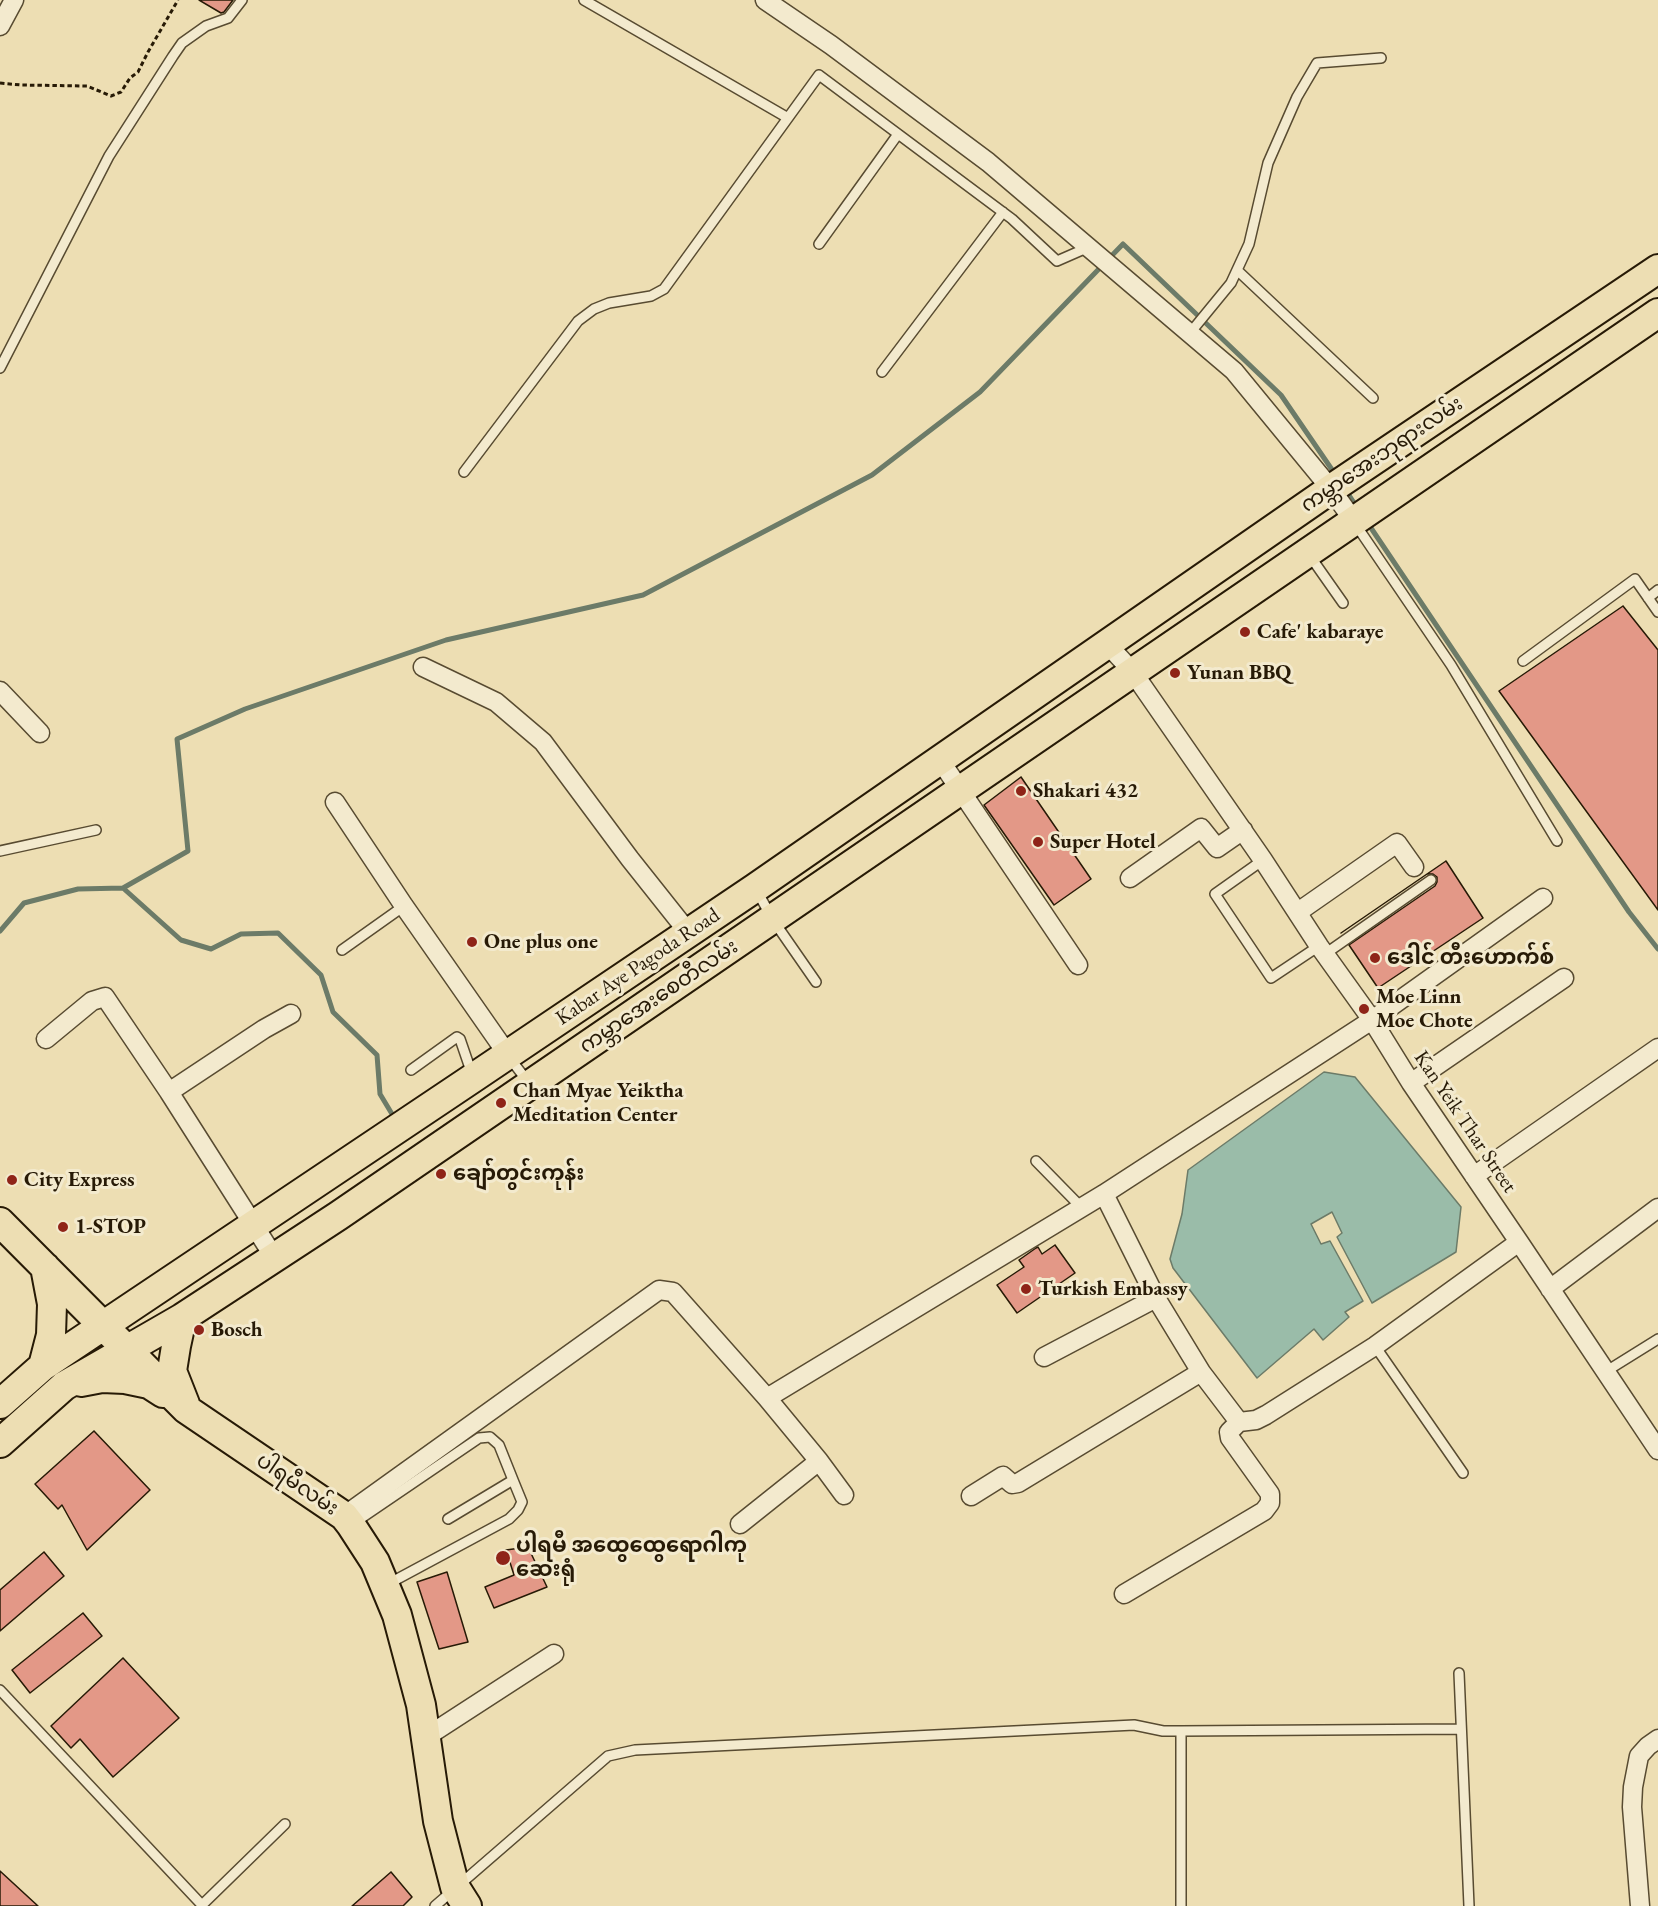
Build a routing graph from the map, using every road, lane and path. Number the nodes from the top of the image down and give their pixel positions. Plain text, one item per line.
1 (14, 0) edge
2 (178, 0) edge
3 (242, 0) edge
4 (585, 0) edge
5 (765, 0) edge
6 (0, 26) edge
7 (1381, 58) dead end
8 (0, 83) edge
9 (788, 118) junction
10 (898, 134) junction
11 (1003, 212) junction
12 (819, 244) dead end
13 (1089, 247) junction
14 (1658, 269) edge
15 (1237, 270) junction
16 (1658, 313) edge
17 (1190, 333) junction
18 (0, 368) edge
19 (882, 372) dead end
20 (1373, 398) dead end
21 (1412, 435) junction
22 (1433, 466) junction
23 (464, 472) dead end
24 (1331, 489) junction
25 (1360, 516) junction
26 (1307, 552) junction
27 (1658, 590) edge
28 (1648, 598) junction
29 (1343, 603) dead end
30 (1658, 612) edge
31 (1108, 645) junction
32 (1523, 661) dead end
33 (423, 667) dead end
34 (1132, 671) junction
35 (0, 691) edge
36 (40, 733) dead end
37 (940, 760) junction
38 (960, 791) junction
39 (335, 802) dead end
40 (96, 830) dead end
41 (1243, 830) junction
42 (1557, 841) dead end
43 (0, 851) edge
44 (1263, 860) junction
45 (1414, 867) dead end
46 (1130, 878) dead end
47 (1431, 880) dead end
48 (755, 888) junction
49 (1543, 898) dead end
50 (404, 906) junction
51 (1298, 912) junction
52 (773, 920) junction
53 (688, 932) junction
54 (342, 950) dead end
55 (1322, 950) junction
56 (1078, 965) dead end
57 (1564, 978) dead end
58 (816, 982) dead end
59 (291, 1014) dead end
60 (1372, 1020) junction
61 (46, 1039) dead end
62 (1658, 1048) edge
63 (508, 1055) junction
64 (411, 1070) dead end
65 (473, 1078) junction
66 (1411, 1083) junction
67 (530, 1085) junction
68 (169, 1092) junction
69 (1036, 1161) dead end
70 (1474, 1176) junction
71 (316, 1183) junction
72 (1104, 1194) junction
73 (1082, 1208) junction
74 (1658, 1208) edge
75 (338, 1216) junction
76 (0, 1222) edge
77 (254, 1225) junction
78 (1519, 1242) junction
79 (274, 1257) junction
80 (45, 1267) junction
81 (165, 1284) junction
82 (1550, 1289) junction
83 (1156, 1298) junction
84 (182, 1318) junction
85 (102, 1326) junction
86 (1658, 1339) edge
87 (1375, 1346) junction
88 (128, 1351) junction
89 (1044, 1357) dead end
90 (43, 1366) junction
91 (1201, 1372) junction
92 (1605, 1372) junction
93 (64, 1386) junction
94 (767, 1398) junction
95 (0, 1404) edge
96 (186, 1409) junction
97 (1239, 1422) junction
98 (0, 1443) edge
99 (1658, 1450) edge
100 (819, 1461) junction
101 (1463, 1473) dead end
102 (513, 1480) junction
103 (844, 1495) dead end
104 (971, 1496) dead end
105 (448, 1520) dead end
106 (347, 1521) junction
107 (740, 1524) dead end
108 (386, 1585) junction
109 (1124, 1594) dead end
110 (554, 1654) dead end
111 (1459, 1673) dead end
112 (0, 1690) edge
113 (1461, 1730) junction
114 (1181, 1731) junction
115 (426, 1737) junction
116 (1658, 1739) edge
117 (285, 1824) dead end
118 (461, 1896) edge
119 (201, 1905) edge
120 (435, 1906) edge
121 (1182, 1906) edge
122 (1469, 1906) edge
123 (1640, 1906) edge

1 - 6 street
2 - 8 path
3 - 18 lane
4 - 9 lane
5 - 13 street
7 - 15 lane
9 - 10 lane
9 - 23 lane
10 - 11 lane
10 - 12 lane
11 - 13 lane
11 - 19 lane
13 - 17 street
14 - 21 main road, ကမ္ဘာအေးဘုရားလမ်း
15 - 17 lane
15 - 20 lane
16 - 22 main road, ကမ္ဘာအေးဘုရားလမ်း
17 - 24 street
21 - 22 main road
21 - 24 main road, ကမ္ဘာအေးဘုရားလမ်း
22 - 25 main road, ကမ္ဘာအေးဘုရားလမ်း
24 - 25 street
24 - 31 main road, ကမ္ဘာအေးဘုရားလမ်း
25 - 26 main road, ကမ္ဘာအေးဘုရားလမ်း
25 - 42 lane
26 - 29 lane
26 - 34 main road, ကမ္ဘာအေးဘုရားလမ်း
27 - 28 lane
28 - 30 lane
28 - 32 lane
31 - 34 street, Kan Yeik Thar Street
31 - 37 main road, Kabar Aye Pagoda Road
33 - 53 street
34 - 38 main road, ကမ္ဘာအေးစေတီလမ်း
34 - 41 street, Kan Yeik Thar Street
35 - 36 street
37 - 38 street
37 - 48 main road, Kabar Aye Pagoda Road
38 - 52 main road, ကမ္ဘာအေးစေတီလမ်း
38 - 56 street
39 - 50 street
40 - 43 lane
41 - 44 street, Kan Yeik Thar Street
41 - 46 street
44 - 51 street, Kan Yeik Thar Street
44 - 55 lane
45 - 51 street
47 - 55 lane
48 - 52 lane
48 - 53 main road, Kabar Aye Pagoda Road
49 - 60 street
50 - 54 lane
50 - 63 street
51 - 55 street, Kan Yeik Thar Street
52 - 58 lane
52 - 67 main road, ကမ္ဘာအေးစေတီလမ်း
53 - 63 main road, Kabar Aye Pagoda Road
55 - 60 street, Kan Yeik Thar Street
57 - 66 street
59 - 68 street
60 - 66 street, Kan Yeik Thar Street
60 - 72 street
61 - 68 street
62 - 70 street
63 - 65 main road, Kabar Aye Pagoda Road
63 - 67 lane
64 - 65 lane
65 - 71 main road, Kabar Aye Pagoda Road
66 - 70 street, Kan Yeik Thar Street
67 - 75 main road, ကမ္ဘာအေးစေတီလမ်း
68 - 77 street
69 - 73 lane
70 - 78 street, Kan Yeik Thar Street
71 - 75 main road
71 - 77 main road, Kabar Aye Pagoda Road
72 - 73 street
72 - 83 street
73 - 94 street
74 - 82 street
75 - 79 main road, ကမ္ဘာအေးစေတီလမ်း
76 - 80 main road, ပါရမီလမ်း
77 - 79 street
77 - 81 main road, Kabar Aye Pagoda Road
78 - 82 street, Kan Yeik Thar Street
78 - 87 street
79 - 84 main road, ကမ္ဘာအေးစေတီလမ်း
80 - 81 main road
80 - 85 main road, ပါရမီလမ်း
80 - 90 main road
81 - 85 main road
82 - 92 street, Kan Yeik Thar Street
83 - 89 street
83 - 91 street
84 - 88 main road
84 - 96 main road
85 - 88 main road, ပါရမီလမ်း
85 - 90 main road
86 - 92 lane
87 - 97 street
87 - 101 lane
88 - 93 main road
88 - 96 main road, ပါရမီလမ်း
90 - 95 main road
91 - 97 street
91 - 104 street
92 - 99 street, Kan Yeik Thar Street
93 - 96 main road
93 - 98 main road
94 - 100 street
94 - 106 street
96 - 106 main road, ပါရမီလမ်း
97 - 109 street
100 - 103 street
100 - 107 street
102 - 105 lane
102 - 106 lane
102 - 108 lane
106 - 108 main road, ပါရမီလမ်း
108 - 115 main road, ပါရမီလမ်း
110 - 115 street
111 - 113 lane
112 - 119 lane
113 - 114 lane
113 - 122 lane
114 - 118 lane
114 - 121 lane
115 - 118 main road, ပါရမီလမ်း
116 - 123 street
117 - 119 lane
118 - 120 lane

